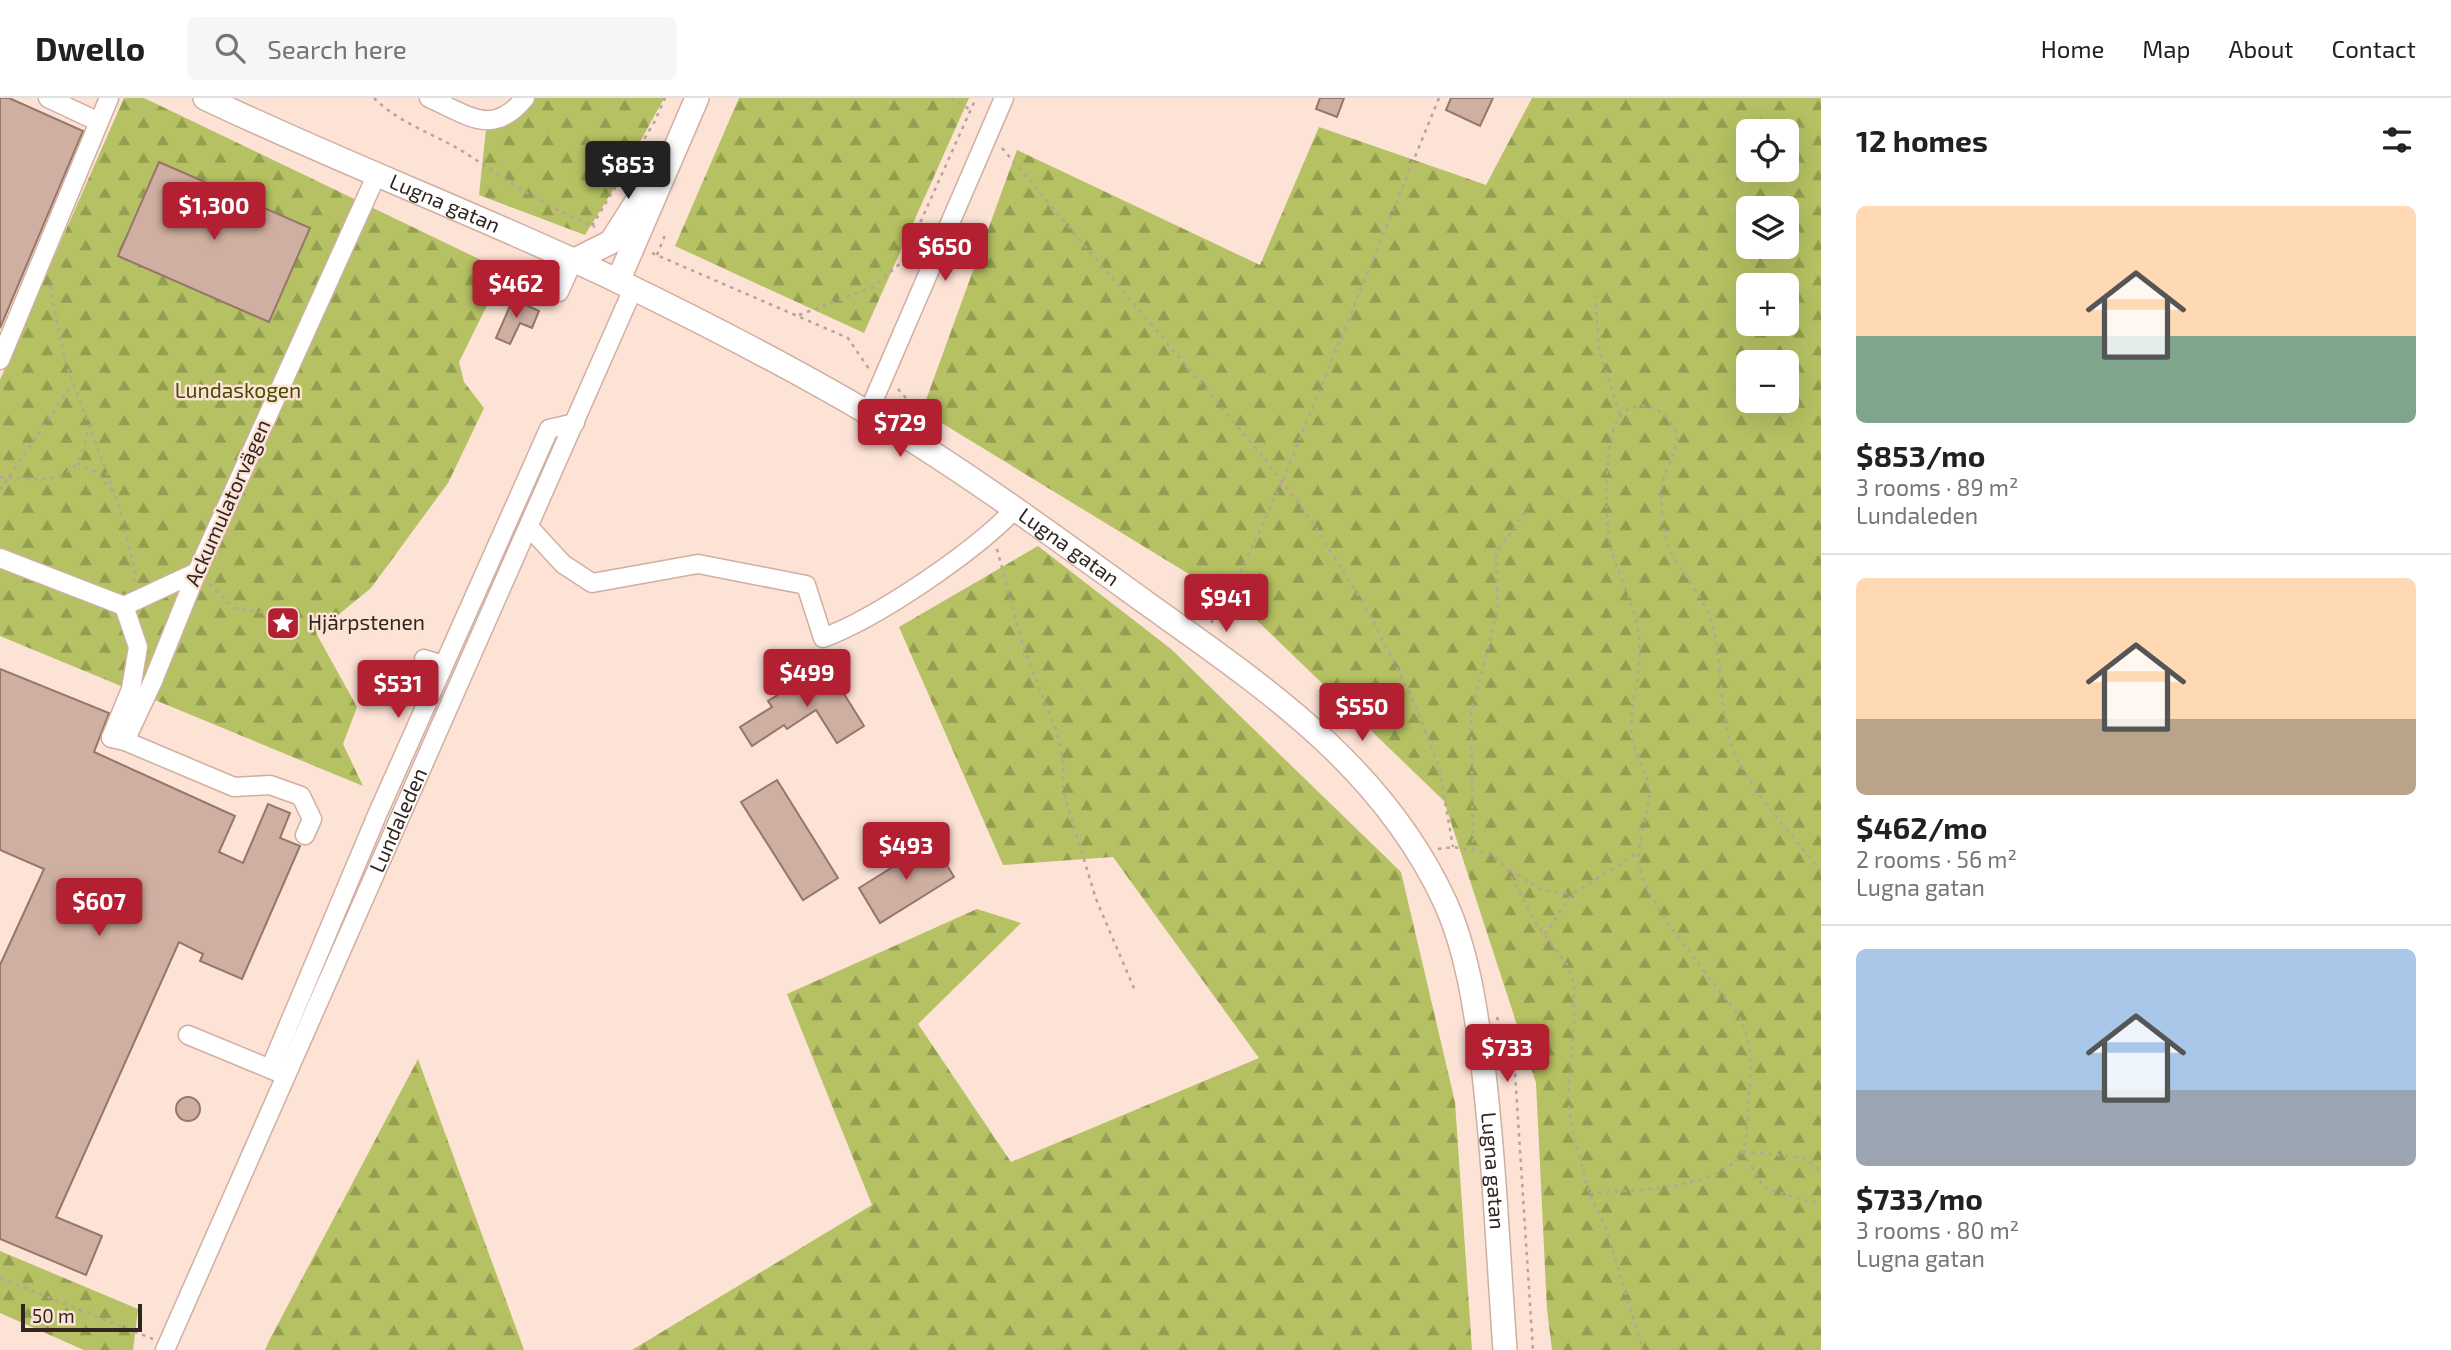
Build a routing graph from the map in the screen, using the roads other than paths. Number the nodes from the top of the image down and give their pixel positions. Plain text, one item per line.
1 (48, 98) edge
2 (109, 98) edge
3 (429, 98) edge
4 (525, 98) edge
5 (697, 98) edge
6 (1004, 98) edge
7 (215, 100) edge
8 (99, 122) junction
9 (679, 137) junction
10 (377, 174) junction
11 (573, 261) junction
12 (511, 273) dead end
13 (626, 285) junction
14 (0, 359) edge
15 (868, 413) junction
16 (575, 423) junction
17 (1015, 509) junction
18 (529, 527) junction
19 (0, 558) edge
20 (197, 572) junction
21 (124, 606) junction
22 (424, 659) dead end
23 (443, 665) junction
24 (125, 741) junction
25 (305, 835) dead end
26 (188, 1035) dead end
27 (278, 1072) junction
28 (166, 1347) edge
29 (1505, 1350) edge

1 - 8 street
2 - 8 street
3 - 4 street
5 - 9 main road, Lundaleden
6 - 15 street
7 - 10 main road, Lugna gatan
8 - 14 street
9 - 11 main road, Lundaleden
9 - 13 main road, Lundaleden
10 - 11 main road, Lugna gatan
10 - 20 street, Ackumulatorvägen
11 - 12 street
11 - 13 main road, Lugna gatan
13 - 15 main road, Lugna gatan
13 - 16 street, Lundaleden
15 - 17 main road, Lugna gatan
16 - 18 street, Lundaleden
16 - 23 street
17 - 18 street
17 - 29 main road, Lugna gatan
18 - 27 street, Lundaleden
19 - 21 street
20 - 21 street
20 - 24 street, Ackumulatorvägen
21 - 24 street
22 - 23 street
23 - 27 street
24 - 25 street
26 - 27 street
27 - 28 street, Lundaleden

